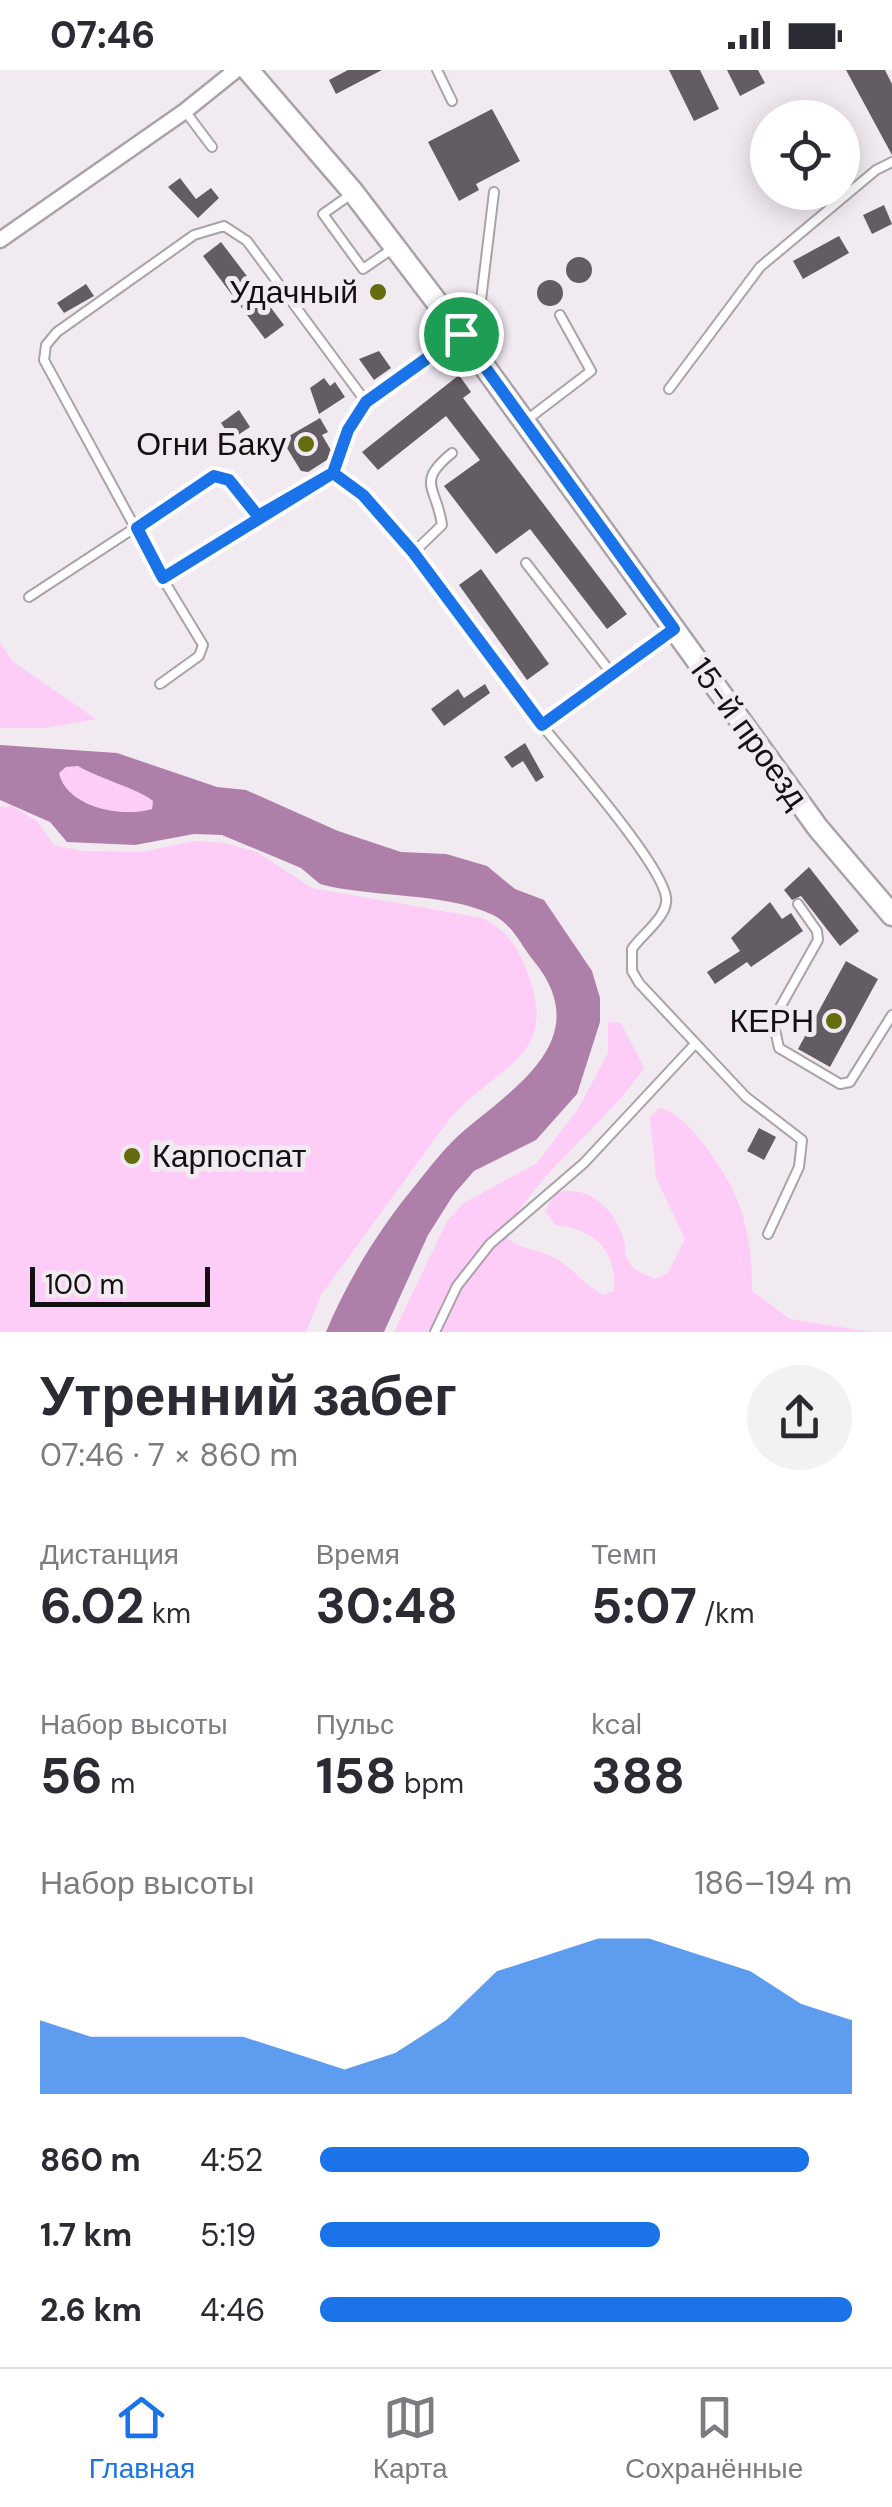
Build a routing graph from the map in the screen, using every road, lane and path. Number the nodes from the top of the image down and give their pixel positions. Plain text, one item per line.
1 (236, 70) edge
2 (248, 70) edge
3 (438, 70) edge
4 (452, 101) dead end
5 (185, 111) junction
6 (212, 147) dead end
7 (892, 162) edge
8 (354, 192) junction
9 (494, 192) dead end
10 (0, 240) edge
11 (394, 247) junction
12 (560, 316) dead end
13 (459, 331) junction
14 (669, 388) dead end
15 (366, 402) junction
16 (524, 422) junction
17 (452, 453) dead end
18 (333, 473) junction
19 (258, 516) junction
20 (137, 528) junction
21 (413, 552) junction
22 (526, 563) dead end
23 (163, 578) junction
24 (29, 597) dead end
25 (674, 629) junction
26 (612, 674) junction
27 (160, 684) dead end
28 (542, 725) junction
29 (798, 904) dead end
30 (892, 915) edge
31 (892, 1015) edge
32 (888, 1030) edge
33 (694, 1045) junction
34 (768, 1234) dead end
35 (435, 1332) edge

1 - 5 street
2 - 8 main road, 15-й проезд
3 - 4 lane
5 - 6 lane
5 - 10 street
7 - 14 lane
8 - 11 main road, 15-й проезд
8 - 11 lane
9 - 13 lane
11 - 13 main road, 15-й проезд
12 - 16 lane
13 - 15 lane
13 - 16 main road, 15-й проезд
15 - 18 lane
15 - 20 lane
16 - 25 main road, 15-й проезд
17 - 21 lane
18 - 19 lane
18 - 21 lane
19 - 20 lane
19 - 23 lane
20 - 23 lane
20 - 24 lane
21 - 28 lane
22 - 26 lane
23 - 27 lane
25 - 26 lane
25 - 30 main road, 15-й проезд
26 - 28 lane
28 - 33 lane
29 - 32 lane
31 - 32 lane
33 - 34 lane
33 - 35 lane

